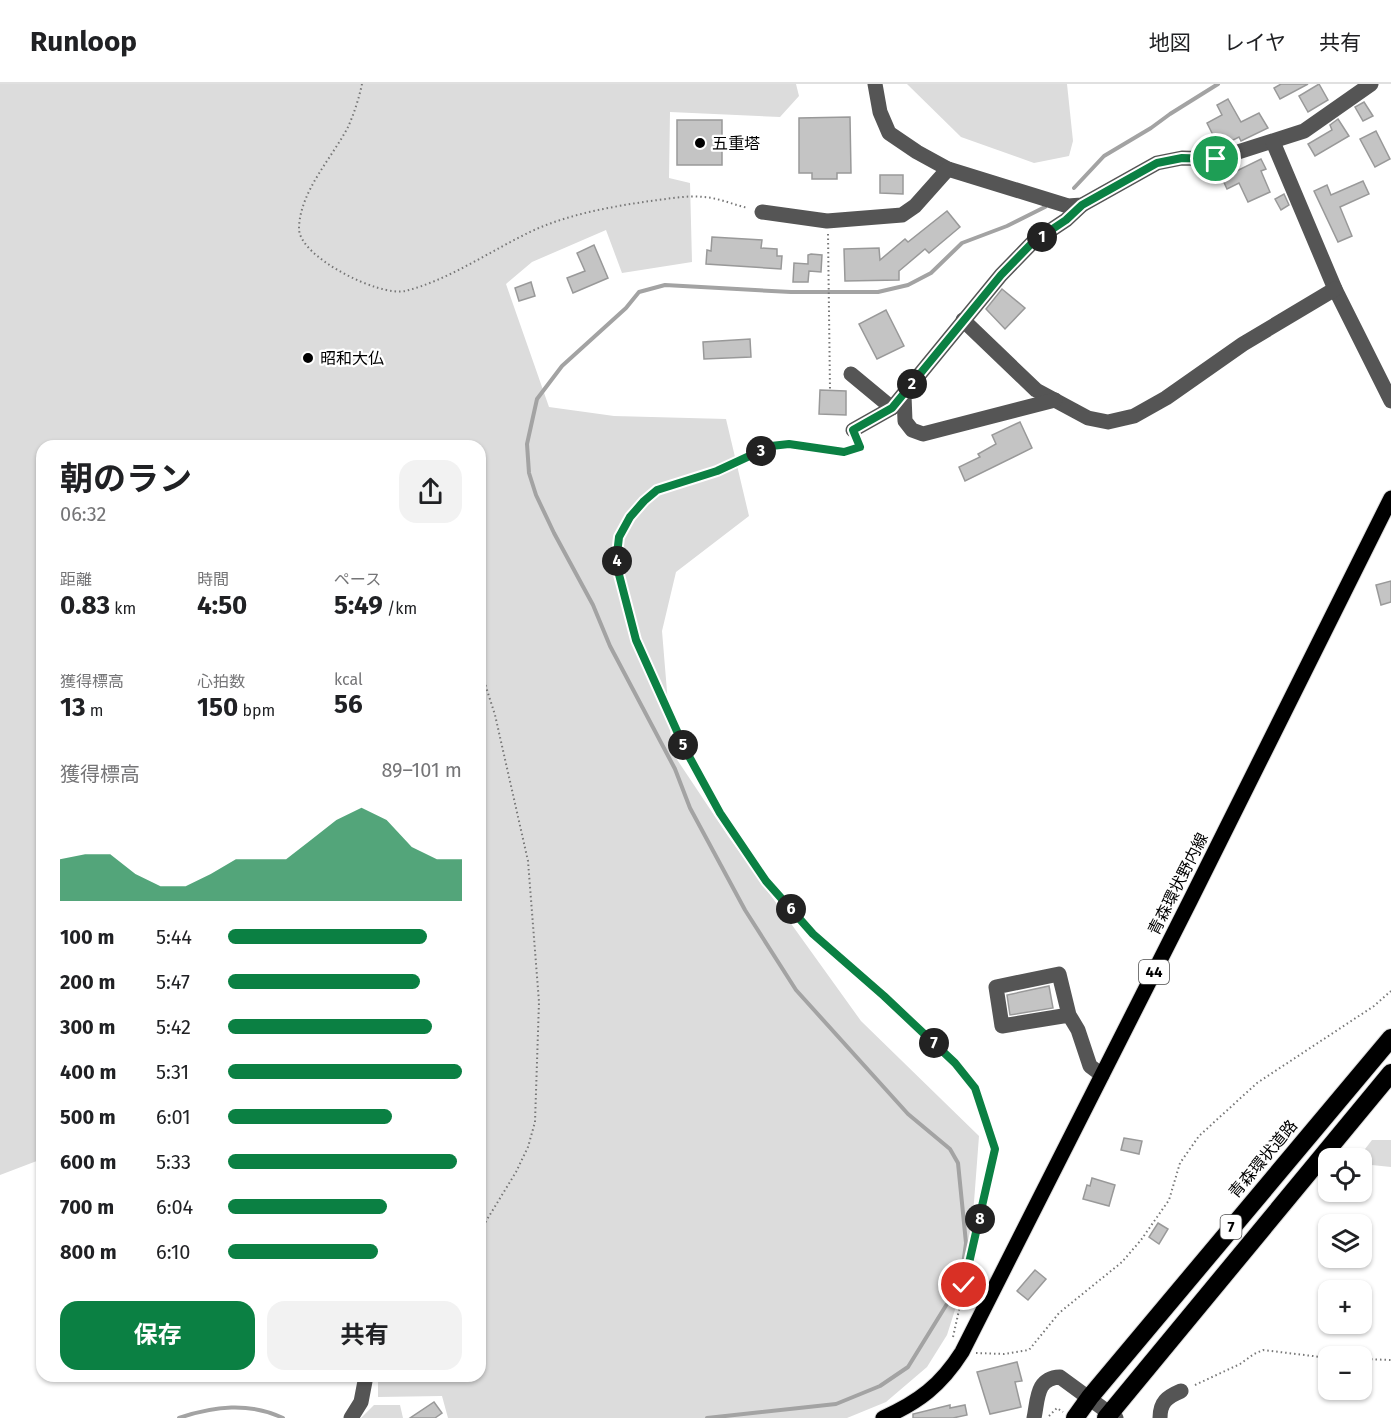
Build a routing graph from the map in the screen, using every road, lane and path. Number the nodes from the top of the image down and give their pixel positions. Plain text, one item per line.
1 (362, 84) edge
2 (875, 84) edge
3 (1371, 84) edge
4 (1273, 142) junction
5 (948, 169) junction
6 (1082, 205) junction
7 (762, 212) joint
8 (827, 221) junction
9 (1335, 289) junction
10 (963, 320) junction
11 (851, 374) dead end
12 (830, 390) dead end
13 (904, 395) junction
14 (1055, 400) junction
15 (1391, 401) edge
16 (892, 408) junction
17 (853, 430) joint
18 (1391, 498) edge
19 (486, 687) edge
20 (1391, 991) edge
21 (1069, 1015) junction
22 (1391, 1038) edge
23 (1391, 1073) edge
24 (1102, 1075) junction
25 (486, 1222) edge
26 (957, 1347) junction
27 (1318, 1357) edge
28 (1372, 1360) edge
29 (1391, 1362) edge
30 (365, 1382) edge
31 (1181, 1390) joint
32 (1090, 1397) junction
33 (1069, 1415) edge
34 (891, 1416) edge
35 (1110, 1416) edge
36 (351, 1418) edge
37 (1034, 1418) edge
38 (1047, 1418) edge
39 (1160, 1418) edge

1 - 7 path
2 - 5 street
3 - 4 street
4 - 6 street
4 - 9 street
5 - 6 street
5 - 8 street
6 - 10 street
7 - 8 street
8 - 12 path
9 - 14 street
9 - 15 street
10 - 13 street
10 - 14 street
11 - 16 street
13 - 14 street
13 - 16 street
16 - 17 street
17 - 26 path
18 - 24 main road, 青森環状野内線 / 44
19 - 25 path
20 - 26 path
21 - 21 street
21 - 24 street
22 - 32 highway, 青森環状道路 / 7
23 - 35 highway, 7
24 - 26 main road, 青森環状野内線 / 44
26 - 34 main road, 青森環状野内線 / 44
27 - 31 path
28 - 29 path
30 - 36 street
31 - 39 street
32 - 33 highway, 青森環状道路 / 7
32 - 35 street
32 - 37 street
33 - 38 path

